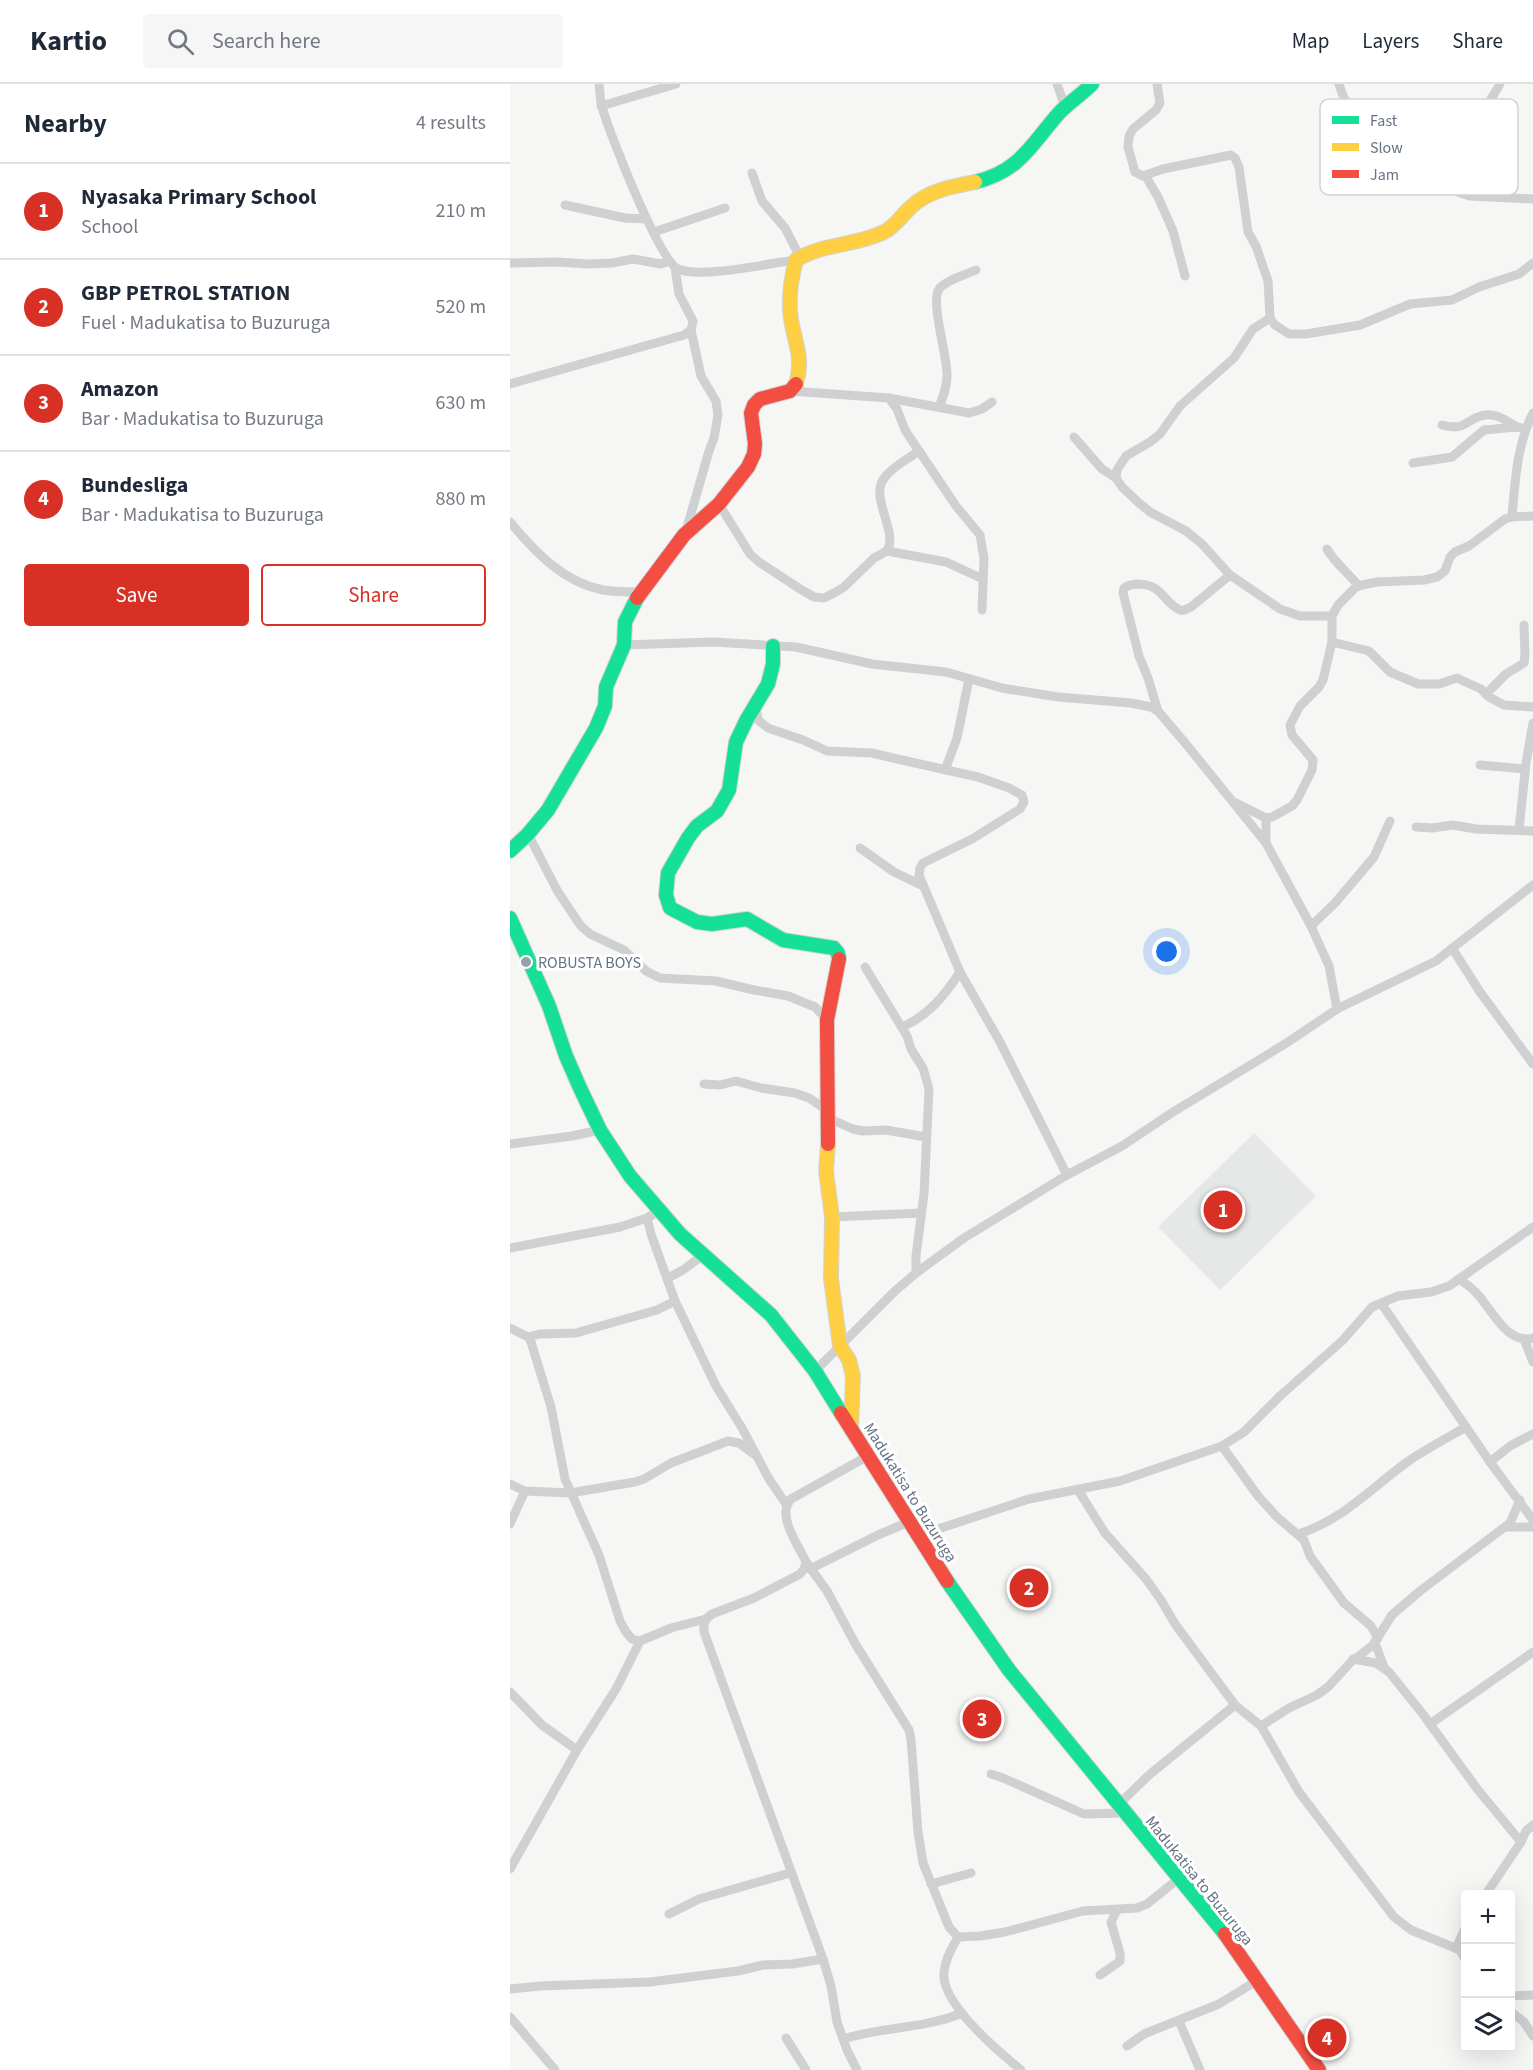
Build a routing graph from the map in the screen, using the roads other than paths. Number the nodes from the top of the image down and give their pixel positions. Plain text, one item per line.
1 (599, 84) edge
2 (676, 84) edge
3 (1057, 84) edge
4 (1092, 84) edge
5 (1157, 84) edge
6 (1339, 84) edge
7 (1500, 84) edge
8 (1347, 99) edge
9 (1491, 99) edge
10 (602, 106) junction
11 (1065, 107) junction
12 (752, 173) dead end
13 (1145, 175) junction
14 (1467, 195) edge
15 (1533, 200) edge
16 (565, 205) dead end
17 (725, 208) dead end
18 (646, 219) junction
19 (654, 232) junction
20 (798, 259) junction
21 (510, 263) edge
22 (1533, 263) edge
23 (672, 264) junction
24 (976, 270) dead end
25 (1185, 276) dead end
26 (1270, 318) junction
27 (691, 330) junction
28 (510, 384) edge
29 (790, 391) junction
30 (890, 398) junction
31 (992, 402) dead end
32 (939, 407) junction
33 (1533, 413) edge
34 (1442, 424) dead end
35 (1521, 428) junction
36 (1074, 437) dead end
37 (919, 451) junction
38 (1413, 463) dead end
39 (1116, 478) junction
40 (719, 504) junction
41 (1533, 516) edge
42 (1512, 517) junction
43 (510, 522) edge
44 (684, 535) junction
45 (1327, 549) dead end
46 (887, 551) junction
47 (1230, 575) junction
48 (983, 579) junction
49 (1359, 586) junction
50 (640, 592) junction
51 (982, 610) dead end
52 (1332, 616) junction
53 (1524, 625) dead end
54 (1332, 642) junction
55 (624, 645) junction
56 (773, 646) junction
57 (969, 679) junction
58 (1486, 694) junction
59 (756, 707) junction
60 (1533, 707) edge
61 (1158, 711) junction
62 (1533, 723) edge
63 (1480, 765) dead end
64 (1525, 769) junction
65 (945, 770) junction
66 (1233, 802) junction
67 (1266, 818) junction
68 (1390, 821) dead end
69 (1416, 827) dead end
70 (1520, 830) junction
71 (1533, 831) edge
72 (528, 834) junction
73 (1266, 843) junction
74 (860, 848) dead end
75 (510, 851) edge
76 (1533, 885) edge
77 (923, 886) junction
78 (510, 918) edge
79 (1311, 926) junction
80 (1452, 948) junction
81 (865, 968) dead end
82 (960, 972) junction
83 (1337, 1009) junction
84 (827, 1020) junction
85 (902, 1027) junction
86 (1533, 1064) edge
87 (704, 1084) dead end
88 (827, 1114) junction
89 (600, 1130) junction
90 (926, 1137) junction
91 (510, 1144) edge
92 (1067, 1175) junction
93 (659, 1210) junction
94 (921, 1214) junction
95 (832, 1217) junction
96 (647, 1218) junction
97 (1533, 1227) edge
98 (510, 1248) edge
99 (702, 1255) junction
100 (916, 1274) junction
101 (668, 1278) junction
102 (1459, 1279) junction
103 (675, 1301) junction
104 (1381, 1303) junction
105 (510, 1328) edge
106 (528, 1337) junction
107 (1528, 1338) edge
108 (840, 1346) junction
109 (1533, 1362) edge
110 (815, 1371) junction
111 (1466, 1426) junction
112 (850, 1428) junction
113 (1533, 1434) edge
114 (1222, 1446) junction
115 (756, 1455) junction
116 (868, 1456) junction
117 (1490, 1462) junction
118 (510, 1484) edge
119 (1078, 1490) junction
120 (525, 1491) junction
121 (570, 1493) junction
122 (1520, 1500) junction
123 (786, 1504) junction
124 (1533, 1520) edge
125 (911, 1521) junction
126 (510, 1524) edge
127 (1507, 1527) junction
128 (1533, 1527) edge
129 (1298, 1534) junction
130 (920, 1535) junction
131 (808, 1565) junction
132 (706, 1619) junction
133 (1376, 1640) junction
134 (640, 1641) junction
135 (1533, 1652) edge
136 (1353, 1659) junction
137 (1384, 1667) junction
138 (510, 1692) edge
139 (1235, 1705) junction
140 (1430, 1724) junction
141 (1261, 1726) junction
142 (577, 1750) junction
143 (991, 1774) dead end
144 (1121, 1809) junction
145 (1533, 1826) edge
146 (1521, 1842) junction
147 (510, 1869) edge
148 (790, 1873) junction
149 (970, 1873) dead end
150 (1178, 1879) junction
151 (931, 1884) junction
152 (1489, 1890) edge
153 (1118, 1910) junction
154 (669, 1914) dead end
155 (958, 1937) junction
156 (1461, 1937) edge
157 (1456, 1948) junction
158 (1461, 1952) edge
159 (823, 1959) junction
160 (1100, 1975) dead end
161 (1258, 1980) junction
162 (510, 1989) edge
163 (1533, 1995) edge
164 (1515, 1996) edge
165 (962, 2013) junction
166 (1515, 2015) edge
167 (510, 2017) edge
168 (1179, 2021) junction
169 (1533, 2036) edge
170 (786, 2038) dead end
171 (843, 2038) junction
172 (1127, 2046) dead end
173 (555, 2070) edge
174 (806, 2070) edge
175 (857, 2070) edge
176 (1021, 2070) edge
177 (1200, 2070) edge
178 (1319, 2070) edge

1 - 10 street
2 - 10 street
3 - 11 street
4 - 11 street
5 - 13 street
6 - 8 street
7 - 9 street
10 - 18 street
11 - 20 street
12 - 20 street
13 - 25 street
13 - 26 street
14 - 15 street
16 - 18 street
17 - 19 street
18 - 19 street
19 - 23 street
20 - 23 street
20 - 29 street
21 - 23 street
22 - 26 street
23 - 27 street
24 - 32 street
26 - 39 street
27 - 28 street
27 - 44 street
29 - 30 street
29 - 40 street
30 - 32 street
30 - 37 street
31 - 32 street
33 - 35 street
34 - 35 street
35 - 38 street
35 - 42 street
36 - 39 street
37 - 46 street
37 - 48 street
39 - 47 street
40 - 44 street
40 - 46 street
41 - 42 street
42 - 49 street
43 - 50 street
44 - 50 street
45 - 49 street
46 - 48 street
47 - 52 street
47 - 61 street
48 - 51 street
49 - 52 street
50 - 55 street
52 - 54 street
53 - 58 street
54 - 58 street
54 - 67 street
55 - 56 street
55 - 72 street
56 - 57 street
56 - 59 street
57 - 61 street
57 - 65 street
58 - 60 street
59 - 65 street
59 - 84 street
61 - 66 street
62 - 64 street
63 - 64 street
64 - 70 street
65 - 77 street
66 - 67 street
66 - 73 street
67 - 73 street
68 - 79 street
69 - 70 street
70 - 71 street
72 - 75 street
72 - 84 street
73 - 79 street
74 - 77 street
76 - 80 street
77 - 82 street
78 - 89 street, Madukatisa to Buzuruga
79 - 83 street
80 - 83 street
80 - 86 street
81 - 85 street
82 - 85 street
82 - 92 street
83 - 92 street
84 - 88 street
85 - 90 street
87 - 88 street
88 - 90 street
88 - 95 street
89 - 91 street
89 - 93 street, Madukatisa to Buzuruga
90 - 94 street
92 - 100 street
93 - 96 street
93 - 99 street, Madukatisa to Buzuruga
94 - 95 street
94 - 100 street
95 - 108 street
96 - 98 street
96 - 101 street
97 - 102 street
99 - 101 street
99 - 110 street, Madukatisa to Buzuruga
100 - 108 street
101 - 103 street
102 - 104 street
102 - 107 street
103 - 106 street
103 - 115 street
104 - 111 street
104 - 114 street
105 - 106 street
106 - 121 street
107 - 109 street
108 - 110 street
108 - 112 street
110 - 112 street, Madukatisa to Buzuruga
111 - 117 street
111 - 129 street
112 - 116 street, Madukatisa to Buzuruga
113 - 117 street
114 - 119 street
114 - 129 street
115 - 121 street
115 - 123 street
116 - 123 street
116 - 125 street, Madukatisa to Buzuruga
117 - 122 street
118 - 120 street
119 - 130 street
119 - 139 street
120 - 121 street
120 - 126 street
121 - 134 street
122 - 124 street
122 - 127 street
123 - 131 street
125 - 130 street, Madukatisa to Buzuruga
125 - 131 street
127 - 128 street
127 - 133 street
129 - 133 street
130 - 144 street, Madukatisa to Buzuruga
131 - 132 street
131 - 151 street
132 - 134 street
132 - 148 street
133 - 136 street
133 - 137 street
134 - 142 street
135 - 140 street
136 - 137 street
136 - 141 street
137 - 140 street
138 - 142 street
139 - 141 street
139 - 144 street
140 - 146 street
141 - 157 street
142 - 147 street
143 - 144 street
144 - 150 street, Madukatisa to Buzuruga
145 - 146 street
146 - 152 street
148 - 154 street
148 - 159 street
149 - 151 street
150 - 153 street
150 - 161 street, Madukatisa to Buzuruga
151 - 155 street
153 - 155 street
153 - 160 street
155 - 165 street
156 - 157 street
157 - 158 street
159 - 162 street
159 - 171 street
161 - 168 street
161 - 178 street, Madukatisa to Buzuruga
163 - 164 street
165 - 171 street
165 - 176 street
166 - 169 street
167 - 173 street
168 - 172 street
168 - 177 street
170 - 174 street
171 - 175 street

